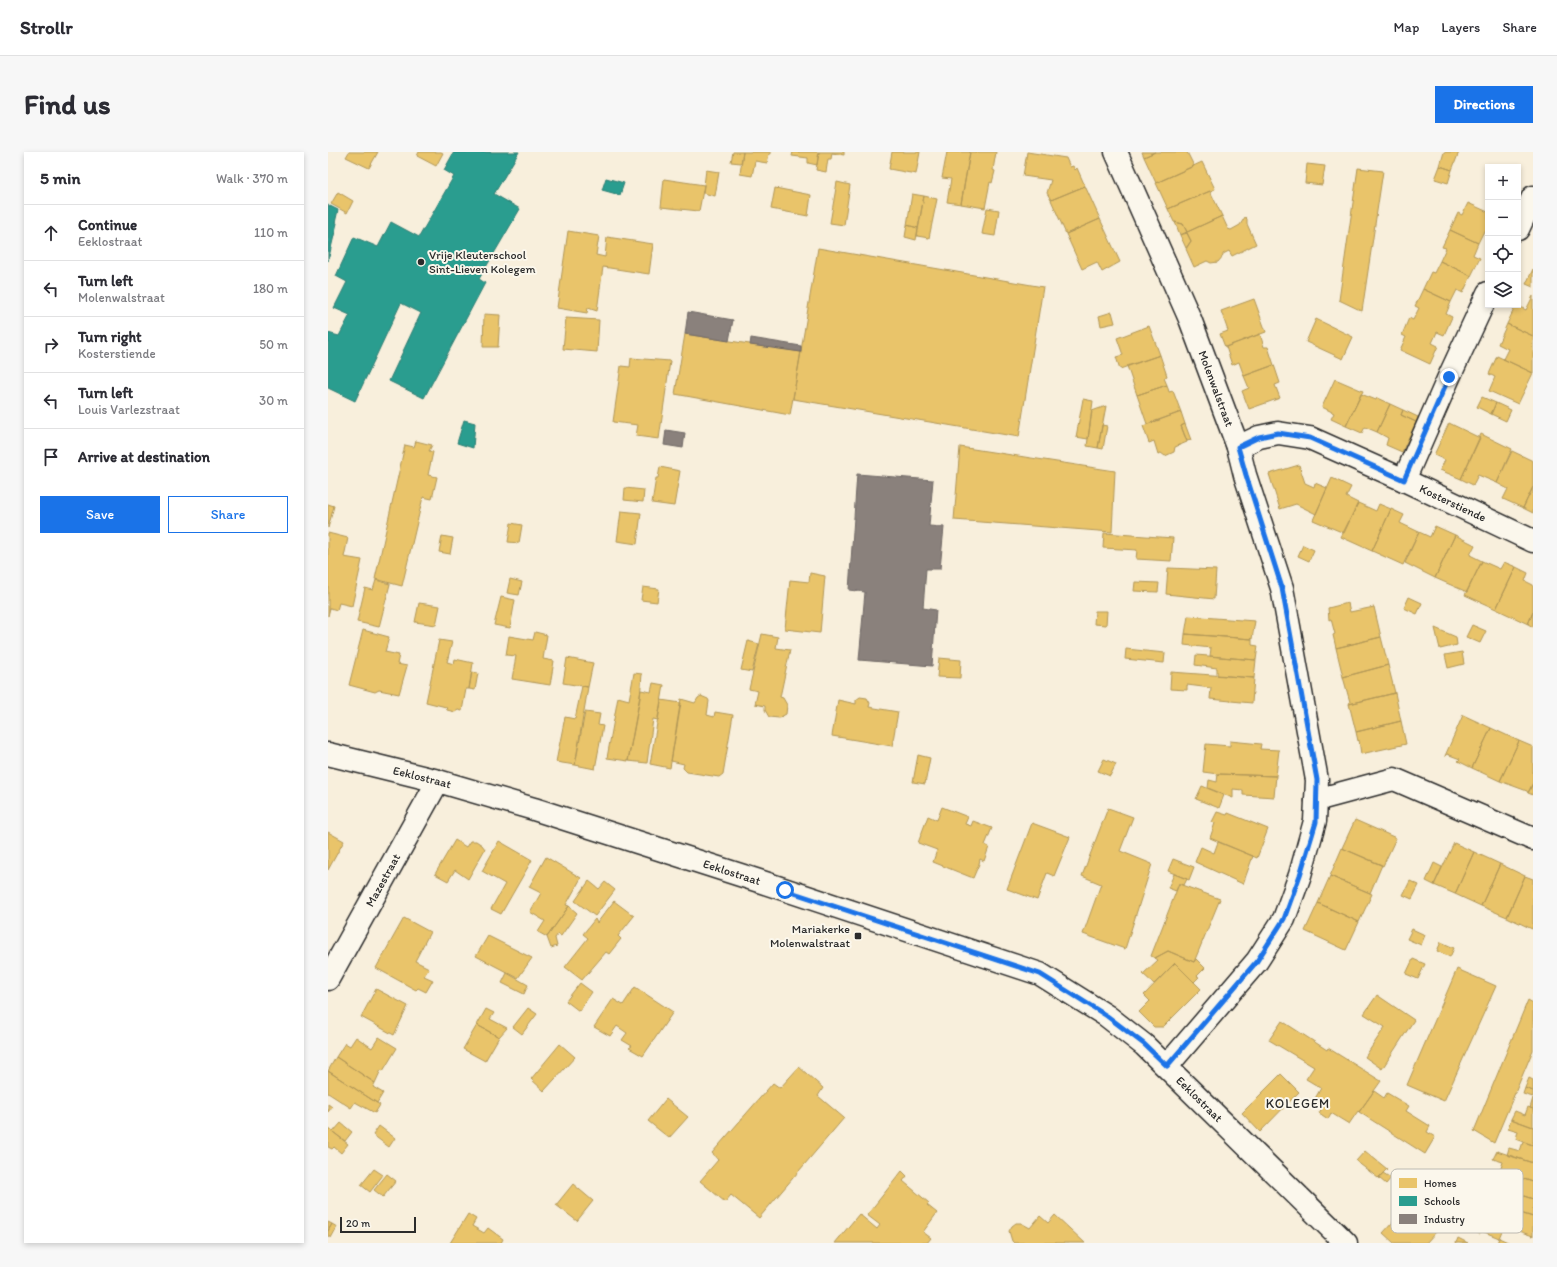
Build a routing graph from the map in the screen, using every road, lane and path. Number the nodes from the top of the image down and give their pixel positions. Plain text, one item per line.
1 (1116, 152) edge
2 (1533, 197) edge
3 (1521, 223) edge
4 (1485, 299) edge
5 (1238, 447) junction
6 (1404, 480) junction
7 (1533, 541) edge
8 (328, 754) edge
9 (438, 781) junction
10 (1316, 800) junction
11 (1533, 838) edge
12 (328, 979) edge
13 (1167, 1066) junction
14 (1346, 1243) edge

1 - 5 street, Molenwalstraat
2 - 3 street
4 - 6 street
5 - 6 street, Kosterstiende
5 - 10 street, Molenwalstraat
6 - 7 street, Kosterstiende
8 - 9 street, Eeklostraat
9 - 12 street, Mazestraat
9 - 13 street, Eeklostraat
10 - 11 street
10 - 13 street, Molenwalstraat
13 - 14 street, Eeklostraat

